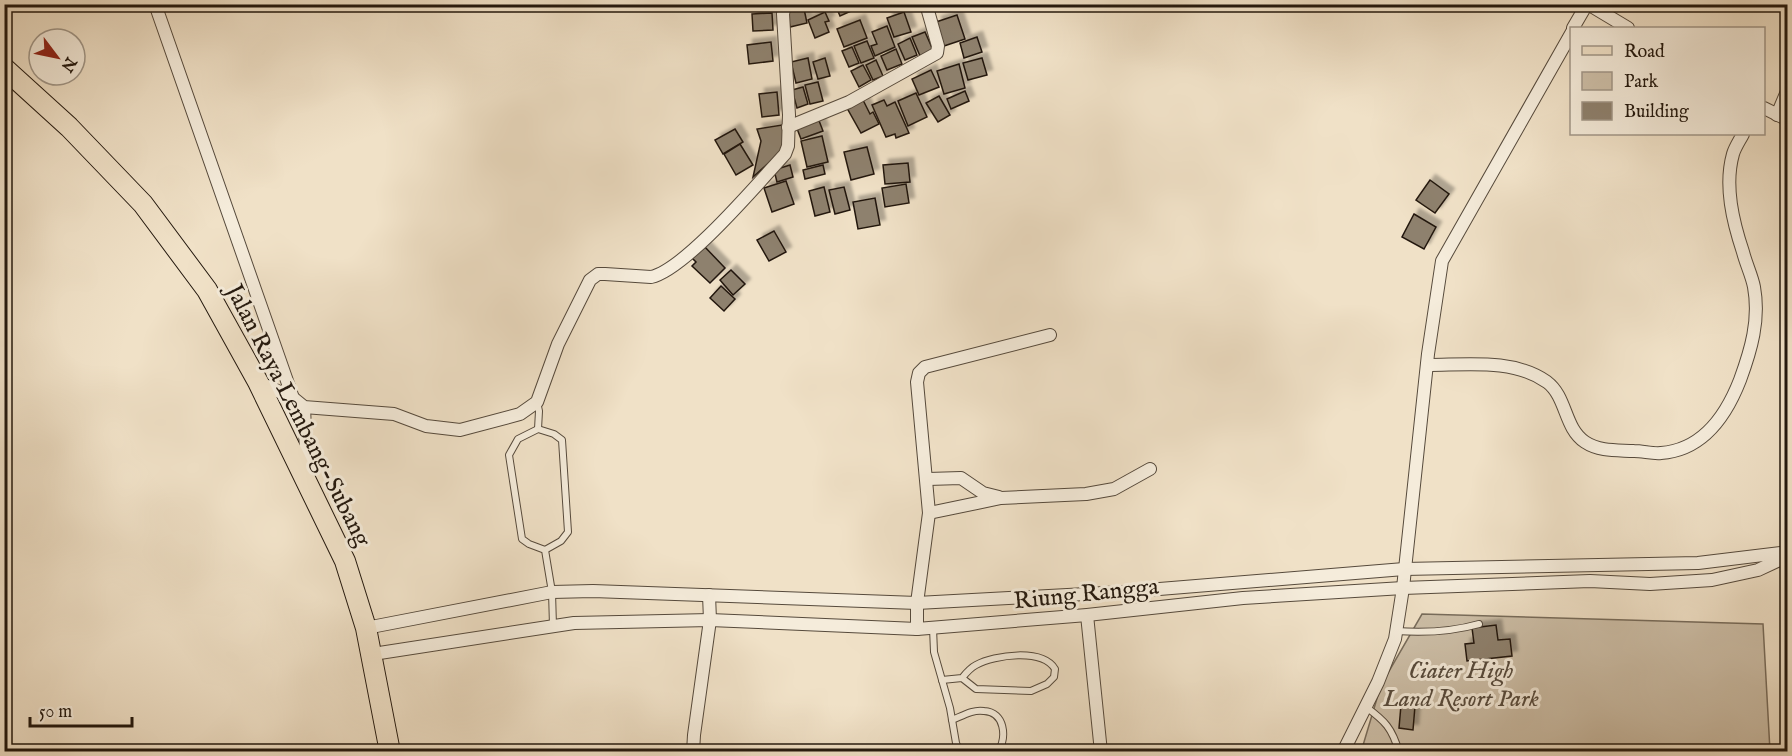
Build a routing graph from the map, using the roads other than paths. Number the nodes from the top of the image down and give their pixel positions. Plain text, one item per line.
1 (155, 4) edge
2 (785, 4) edge
3 (926, 4) edge
4 (1587, 4) edge
5 (1574, 27) edge
6 (1626, 27) edge
7 (1570, 34) edge
8 (4, 68) edge
9 (1788, 89) edge
10 (1765, 108) edge
11 (1782, 117) edge
12 (788, 127) junction
13 (1742, 135) edge
14 (1050, 335) dead end
15 (1427, 365) junction
16 (258, 382) junction
17 (293, 398) junction
18 (537, 402) junction
19 (304, 407) junction
20 (538, 429) junction
21 (1150, 469) dead end
22 (928, 480) junction
23 (307, 481) junction
24 (1001, 498) junction
25 (929, 513) junction
26 (546, 550) junction
27 (1788, 554) edge
28 (1404, 569) junction
29 (1403, 588) junction
30 (552, 592) junction
31 (710, 595) junction
32 (916, 603) junction
33 (1087, 615) junction
34 (710, 620) junction
35 (1479, 624) dead end
36 (553, 626) junction
37 (366, 628) junction
38 (933, 628) junction
39 (917, 629) junction
40 (1396, 631) junction
41 (373, 654) junction
42 (962, 678) junction
43 (942, 680) junction
44 (1365, 707) junction
45 (952, 720) junction
46 (390, 752) edge
47 (693, 752) edge
48 (960, 752) edge
49 (998, 752) edge
50 (1101, 752) edge
51 (1343, 752) edge
52 (1399, 752) edge

1 - 17 street
2 - 12 street
3 - 12 street
4 - 5 street
4 - 6 street
7 - 15 street
8 - 16 main road, Jalan Raya Lembang-Subang
9 - 11 street
10 - 11 street
12 - 18 street
13 - 15 street
14 - 22 street
15 - 28 street
16 - 17 street
16 - 23 main road, Jalan Raya Lembang-Subang
17 - 19 street
18 - 19 street
18 - 20 lane
19 - 23 street
20 - 26 lane
20 - 26 lane
21 - 24 street
22 - 24 street
22 - 25 street
23 - 37 main road, Jalan Raya Lembang-Subang
24 - 25 street
25 - 32 street
26 - 30 lane
27 - 28 street
27 - 29 street, Riung Rangga
28 - 29 street
28 - 32 street
29 - 33 street, Riung Rangga
29 - 40 street
30 - 31 street
30 - 36 lane
30 - 37 street
31 - 32 street
31 - 34 street
32 - 39 street
33 - 38 street, Riung Rangga
33 - 50 street
34 - 36 street, Riung Rangga
34 - 39 street, Riung Rangga
34 - 47 street
35 - 40 lane
36 - 41 street, Riung Rangga
37 - 41 main road, Jalan Raya Lembang-Subang
38 - 39 street, Riung Rangga
38 - 43 lane
40 - 44 street
41 - 46 main road, Jalan Raya Lembang-Subang
42 - 42 lane
42 - 43 lane
43 - 45 lane
44 - 51 street
44 - 52 lane
45 - 48 lane
45 - 49 lane

